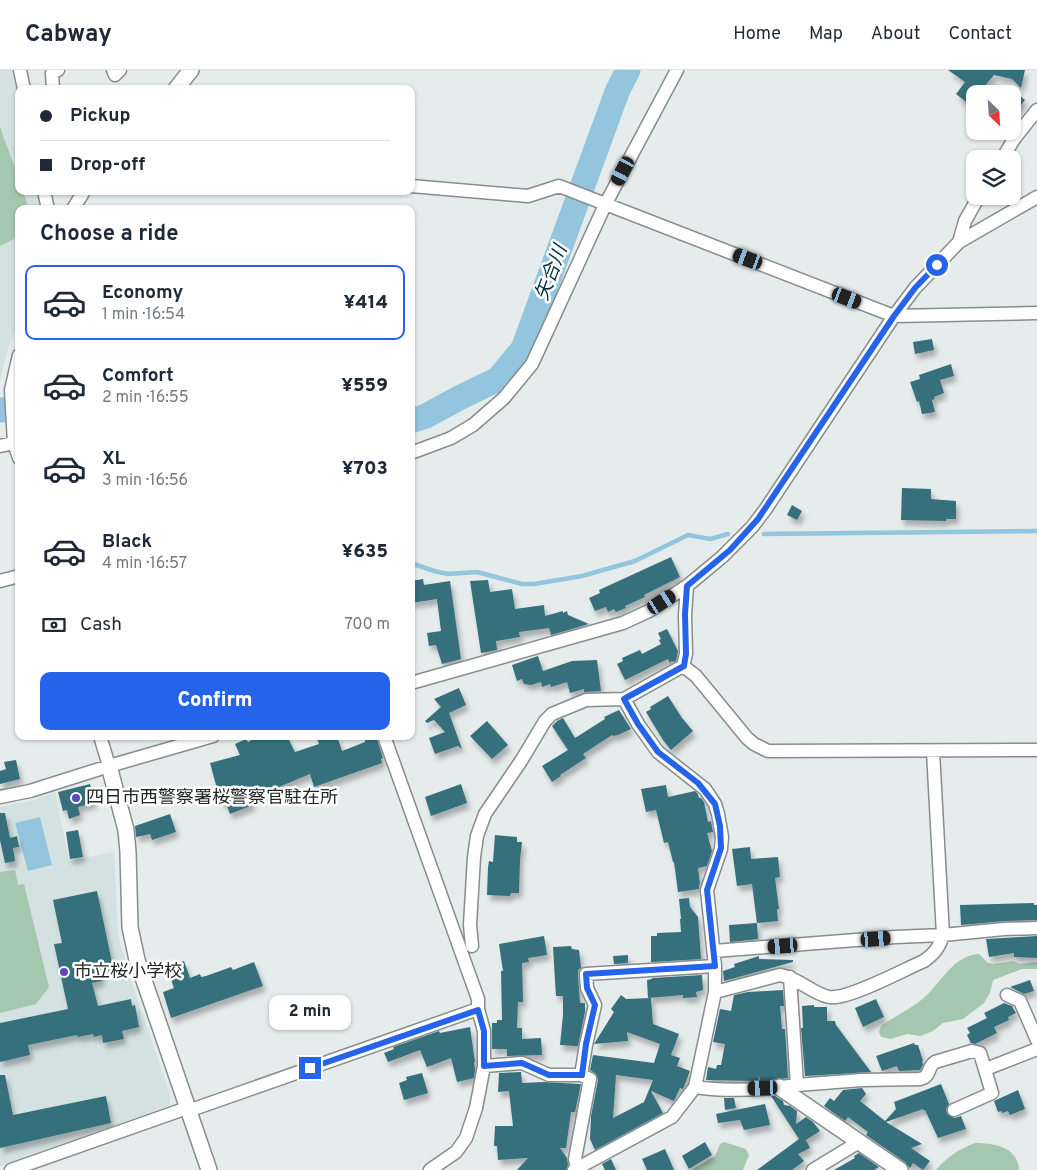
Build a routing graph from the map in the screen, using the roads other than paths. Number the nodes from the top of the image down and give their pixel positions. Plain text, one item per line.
1 (20, 70) edge
2 (58, 70) edge
3 (113, 70) edge
4 (120, 70) edge
5 (191, 70) edge
6 (677, 70) edge
7 (23, 85) edge
8 (53, 85) edge
9 (179, 85) edge
10 (1037, 110) edge
11 (1007, 150) edge
12 (415, 186) edge
13 (1037, 197) edge
14 (601, 204) junction
15 (974, 205) edge
16 (959, 242) junction
17 (1037, 313) edge
18 (894, 316) junction
19 (15, 372) edge
20 (15, 425) edge
21 (15, 442) edge
22 (0, 446) edge
23 (415, 452) edge
24 (15, 577) edge
25 (0, 582) edge
26 (687, 586) junction
27 (684, 666) junction
28 (415, 682) edge
29 (624, 699) junction
30 (101, 740) edge
31 (199, 740) edge
32 (385, 740) edge
33 (1037, 750) edge
34 (933, 751) junction
35 (109, 766) junction
36 (0, 796) edge
37 (1037, 928) edge
38 (943, 936) junction
39 (472, 946) dead end
40 (714, 951) junction
41 (715, 966) junction
42 (790, 977) junction
43 (715, 992) junction
44 (1007, 995) dead end
45 (478, 1010) junction
46 (1037, 1040) edge
47 (1037, 1049) edge
48 (484, 1066) junction
49 (986, 1069) junction
50 (582, 1075) junction
51 (797, 1085) junction
52 (694, 1087) junction
53 (779, 1087) junction
54 (188, 1110) junction
55 (954, 1110) dead end
56 (859, 1142) junction
57 (575, 1169) edge
58 (11, 1170) edge
59 (210, 1170) edge
60 (430, 1170) edge
61 (813, 1170) edge
62 (900, 1170) edge

1 - 7 street
2 - 8 street
3 - 4 street
5 - 9 street
6 - 14 street
10 - 11 street
12 - 14 street
13 - 16 street
14 - 18 street
14 - 23 street
15 - 16 street
16 - 18 street
17 - 18 street
18 - 26 street
19 - 20 street
21 - 22 street
24 - 25 street
26 - 27 street
26 - 28 street
27 - 29 street
27 - 34 street
29 - 39 street
29 - 40 street
30 - 35 street
31 - 35 street
32 - 45 street
33 - 34 street
34 - 38 street
35 - 36 street
35 - 54 street
37 - 38 street
38 - 40 street
38 - 42 street
40 - 41 street
41 - 43 street
41 - 50 street
42 - 43 street
42 - 51 street
43 - 52 street
44 - 46 street
45 - 48 street
45 - 54 street
47 - 49 street
48 - 50 street
48 - 60 street
49 - 51 street
49 - 55 street
50 - 57 street
51 - 53 street
52 - 53 street
52 - 57 street
53 - 56 street
54 - 58 street
54 - 59 street
56 - 61 street
56 - 62 street

